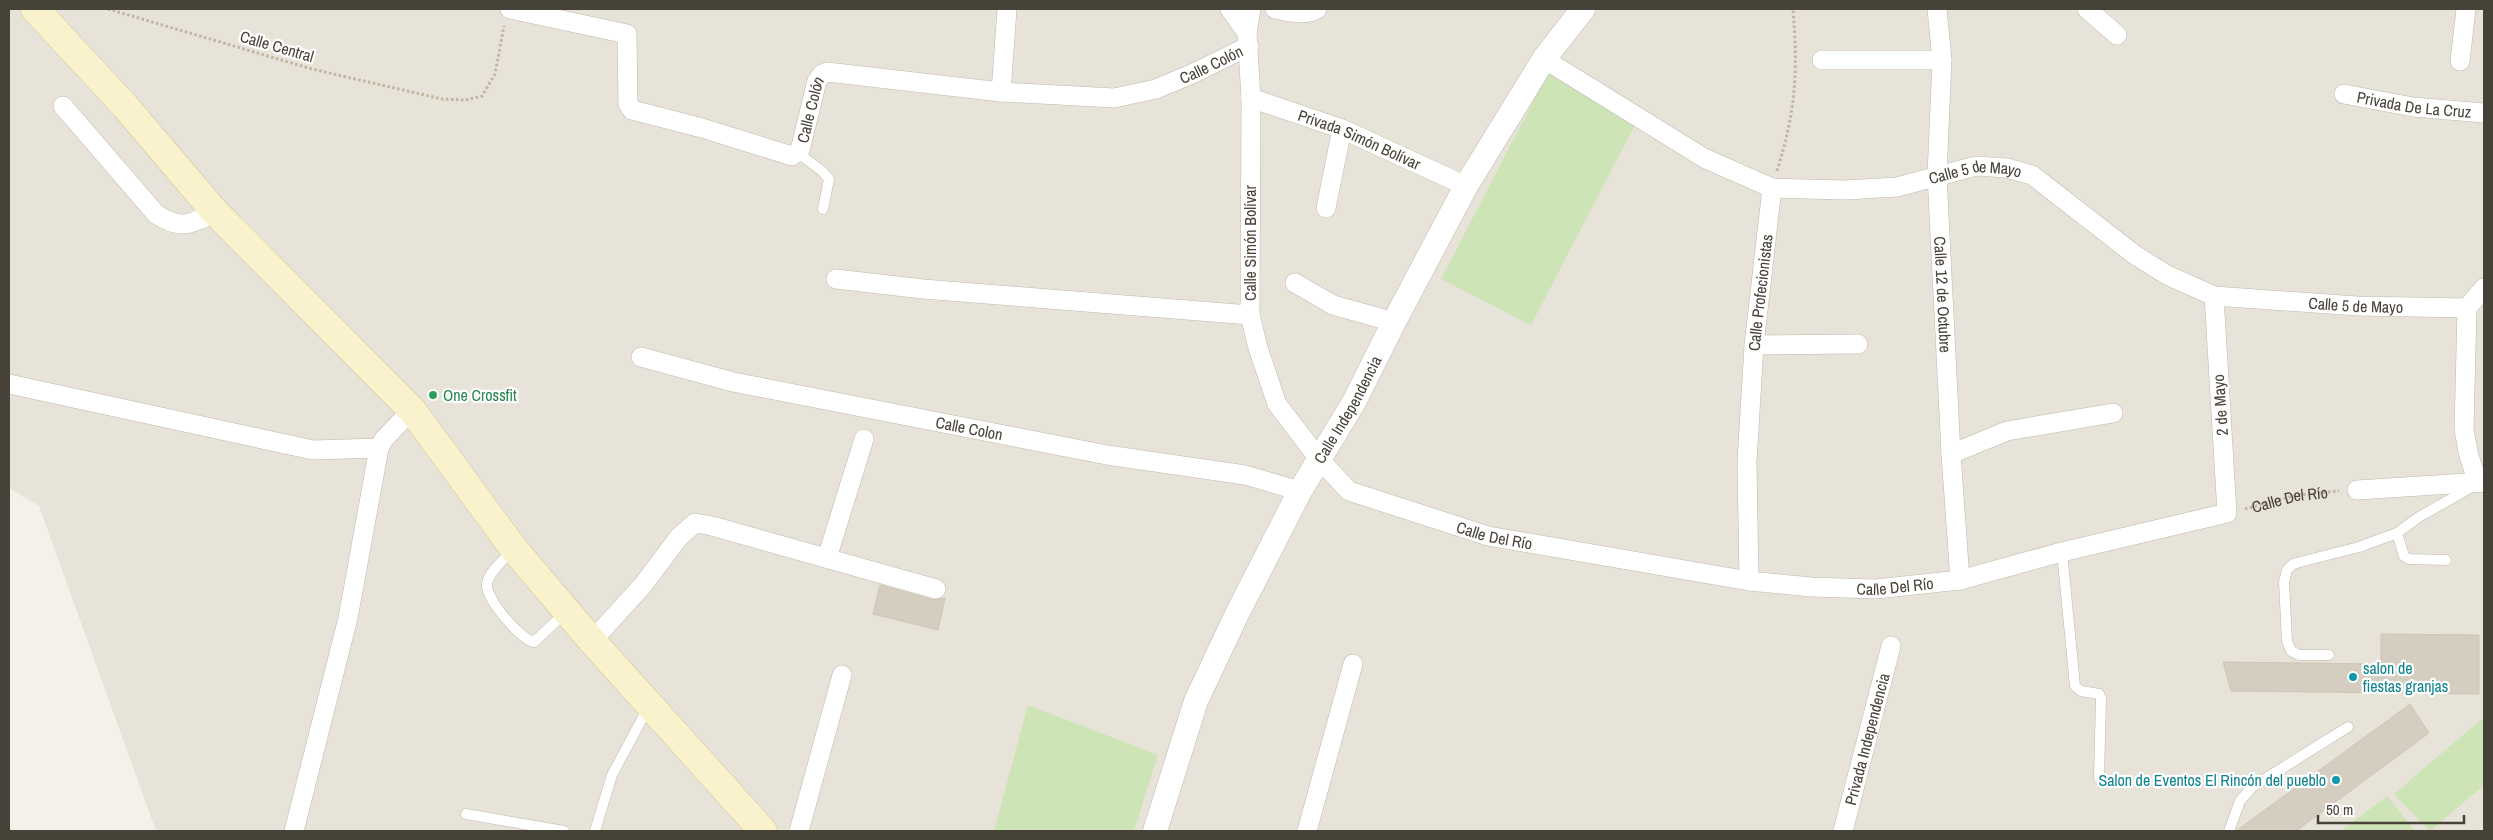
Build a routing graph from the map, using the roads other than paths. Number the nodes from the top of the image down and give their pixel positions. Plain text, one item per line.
1 (36, 9) edge
2 (1007, 9) edge
3 (1230, 9) edge
4 (1250, 9) edge
5 (1275, 9) edge
6 (1317, 9) edge
7 (1583, 9) edge
8 (1937, 9) edge
9 (2088, 9) edge
10 (2466, 9) edge
11 (508, 13) edge
12 (2117, 35) dead end
13 (1248, 39) junction
14 (1544, 58) junction
15 (1822, 60) dead end
16 (1942, 60) junction
17 (2460, 61) dead end
18 (1001, 92) junction
19 (2344, 94) dead end
20 (1250, 98) junction
21 (63, 106) dead end
22 (2484, 113) edge
23 (1342, 129) junction
24 (798, 153) junction
25 (1937, 175) junction
26 (1466, 186) junction
27 (1772, 188) junction
28 (1326, 208) dead end
29 (823, 209) dead end
30 (215, 212) junction
31 (836, 279) dead end
32 (1294, 283) dead end
33 (2484, 288) edge
34 (2214, 296) junction
35 (2467, 308) junction
36 (1250, 315) junction
37 (1394, 322) junction
38 (1858, 344) dead end
39 (1754, 346) junction
40 (641, 357) dead end
41 (9, 384) edge
42 (412, 410) junction
43 (2113, 412) dead end
44 (864, 439) dead end
45 (379, 448) junction
46 (1951, 454) junction
47 (1319, 459) junction
48 (2481, 483) edge
49 (2357, 490) road end
50 (1300, 491) junction
51 (2227, 513) joint
52 (2397, 533) junction
53 (514, 548) junction
54 (2062, 552) junction
55 (827, 558) junction
56 (2446, 560) dead end
57 (1960, 580) junction
58 (1749, 581) junction
59 (936, 589) dead end
60 (566, 611) junction
61 (592, 640) junction
62 (1891, 646) dead end
63 (2330, 655) dead end
64 (1353, 664) dead end
65 (842, 675) dead end
66 (649, 705) junction
67 (2348, 727) dead end
68 (2098, 778) dead end
69 (466, 814) dead end
70 (294, 831) edge
71 (564, 831) edge
72 (595, 831) edge
73 (763, 831) edge
74 (799, 831) edge
75 (1155, 831) edge
76 (1307, 831) edge
77 (1843, 831) edge
78 (2229, 831) edge

1 - 30 main road
2 - 18 street
3 - 13 street
4 - 13 street, Calle Simón Bolívar
5 - 6 street
7 - 14 street, Calle Independencia
8 - 16 street, Calle 12 de Octubre
9 - 12 street
10 - 17 street
11 - 24 street, Calle Colón
13 - 18 street, Calle Colón
13 - 20 street, Calle Simón Bolívar
14 - 26 street, Calle Independencia
14 - 27 street, Calle 5 de Mayo
15 - 16 street
16 - 25 street, Calle 12 de Octubre
18 - 24 street, Calle Colón
19 - 22 street, Privada De La Cruz
20 - 23 street, Privada Simón Bolívar
20 - 36 street, Calle Simón Bolívar
21 - 30 street
23 - 26 street, Privada Simón Bolívar
23 - 28 street
24 - 29 lane
25 - 27 street, Calle 5 de Mayo
25 - 34 street, Calle 5 de Mayo
25 - 46 street, Calle 12 de Octubre
26 - 37 street, Calle Independencia
27 - 39 street, Calle Profecionistas
30 - 42 main road
31 - 36 street
32 - 37 street
33 - 35 street
34 - 35 street, Calle 5 de Mayo
34 - 51 street, 2 de Mayo
35 - 48 street
36 - 47 street, Calle Simón Bolívar
37 - 47 street, Calle Independencia
38 - 39 street
39 - 58 street, Calle Profecionistas
40 - 50 street, Calle Colon
41 - 45 street
42 - 45 street
42 - 53 main road
43 - 46 street
44 - 55 street
45 - 70 street
46 - 57 street, Calle 12 de Octubre
47 - 50 street, Calle Independencia
47 - 58 street, Calle Del Río
48 - 49 street
48 - 52 lane
50 - 75 street, Calle Independencia
51 - 54 street, Calle Del Río
52 - 56 lane
52 - 63 lane
53 - 60 main road
53 - 60 lane
54 - 57 street, Calle Del Río
54 - 68 lane
55 - 59 street
55 - 61 street
57 - 58 street, Calle Del Río
60 - 61 main road
61 - 66 main road
62 - 77 street, Privada Independencia
64 - 76 street
65 - 74 street
66 - 72 lane
66 - 73 main road
67 - 78 lane
69 - 71 lane

